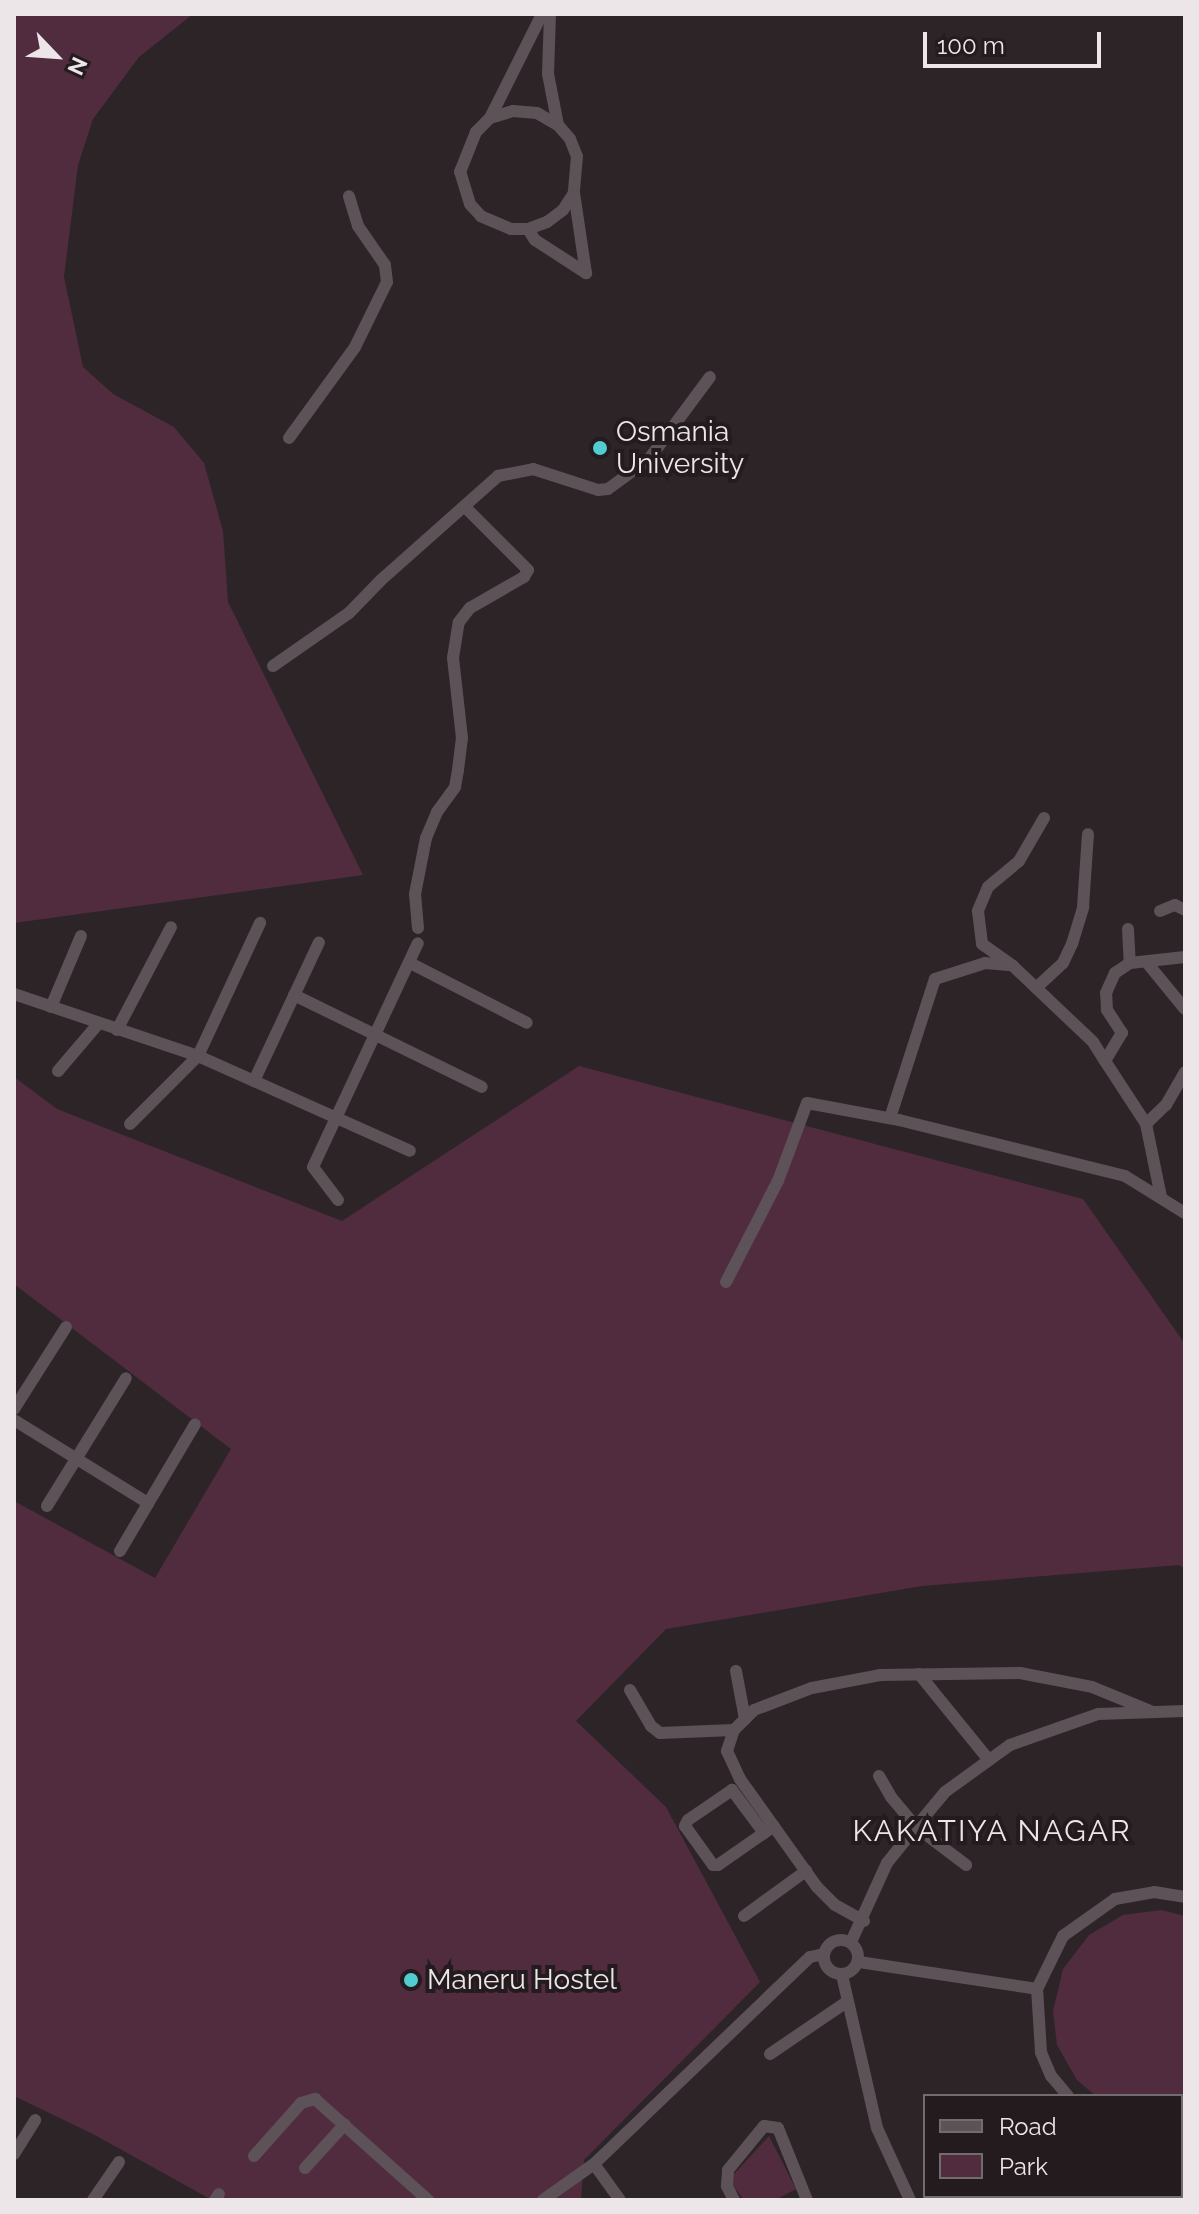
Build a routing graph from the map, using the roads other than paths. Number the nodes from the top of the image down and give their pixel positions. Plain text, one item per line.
1 (542, 14) edge
2 (550, 14) edge
3 (490, 118) junction
4 (558, 125) junction
5 (574, 193) junction
6 (349, 196) dead end
7 (528, 229) junction
8 (710, 377) dead end
9 (289, 438) dead end
10 (465, 507) junction
11 (273, 666) dead end
12 (1044, 818) dead end
13 (1088, 834) dead end
14 (1185, 910) edge
15 (1160, 911) dead end
16 (260, 923) dead end
17 (171, 927) dead end
18 (418, 928) dead end
19 (1128, 929) dead end
20 (81, 936) dead end
21 (319, 942) dead end
22 (418, 943) dead end
23 (1185, 957) edge
24 (410, 963) junction
25 (1130, 963) junction
26 (1148, 964) junction
27 (1013, 966) junction
28 (1036, 988) junction
29 (14, 994) edge
30 (294, 995) junction
31 (51, 1007) junction
32 (1185, 1009) edge
33 (527, 1023) dead end
34 (98, 1024) junction
35 (117, 1030) junction
36 (377, 1035) junction
37 (198, 1056) junction
38 (1105, 1061) junction
39 (58, 1071) dead end
40 (1185, 1072) edge
41 (254, 1081) junction
42 (482, 1087) dead end
43 (890, 1118) junction
44 (337, 1119) junction
45 (130, 1124) dead end
46 (1146, 1124) junction
47 (410, 1151) dead end
48 (1161, 1197) junction
49 (338, 1200) dead end
50 (1185, 1213) edge
51 (726, 1282) dead end
52 (66, 1327) dead end
53 (126, 1378) dead end
54 (14, 1409) edge
55 (14, 1420) edge
56 (195, 1424) dead end
57 (76, 1458) junction
58 (148, 1503) junction
59 (47, 1506) dead end
60 (120, 1551) dead end
61 (736, 1671) dead end
62 (919, 1674) junction
63 (630, 1690) dead end
64 (1185, 1711) edge
65 (1153, 1712) junction
66 (745, 1719) junction
67 (734, 1730) junction
68 (989, 1760) junction
69 (879, 1776) dead end
70 (916, 1827) junction
71 (769, 1829) junction
72 (966, 1865) dead end
73 (806, 1871) junction
74 (1185, 1897) edge
75 (744, 1916) dead end
76 (864, 1921) junction
77 (851, 1942) junction
78 (824, 1954) junction
79 (859, 1962) junction
80 (842, 1975) junction
81 (1037, 1989) junction
82 (848, 2001) junction
83 (770, 2054) dead end
84 (1066, 2094) edge
85 (35, 2120) dead end
86 (345, 2124) junction
87 (14, 2154) edge
88 (254, 2156) dead end
89 (119, 2162) dead end
90 (594, 2164) junction
91 (305, 2168) dead end
92 (93, 2200) edge
93 (428, 2200) edge
94 (543, 2200) edge
95 (620, 2200) edge
96 (734, 2200) edge
97 (807, 2200) edge
98 (910, 2200) edge

1 - 3 street
2 - 4 street
3 - 4 street
3 - 7 street
4 - 5 street
5 - 7 street
5 - 7 street
6 - 9 street
8 - 10 street
10 - 11 street
10 - 18 street
12 - 27 street
13 - 28 street
14 - 15 street
16 - 37 street
17 - 35 street
19 - 25 street
20 - 31 street
21 - 30 street
22 - 24 street
23 - 26 street
24 - 33 street
24 - 36 street
25 - 26 street
25 - 38 street
26 - 32 street
27 - 28 street
27 - 43 street
28 - 38 street
29 - 31 street
30 - 36 street
30 - 41 street
31 - 34 street
34 - 35 street
34 - 39 street
35 - 37 street
36 - 42 street
36 - 44 street
37 - 41 street
37 - 45 street
38 - 46 street
40 - 46 street
41 - 44 street
43 - 48 street
43 - 51 street
44 - 47 street
44 - 49 street
46 - 48 street
48 - 50 street
52 - 54 street
53 - 57 street
55 - 57 street
56 - 58 street
57 - 58 street
57 - 59 street
58 - 60 street
61 - 66 street
62 - 65 street
62 - 66 street
62 - 68 street
63 - 67 street
64 - 65 street
65 - 68 street
66 - 67 street
67 - 71 street
68 - 70 street
69 - 70 street
70 - 72 street
70 - 76 street
71 - 71 street
71 - 73 street
73 - 75 street
73 - 76 street
74 - 81 street
76 - 77 street
77 - 78 street
77 - 79 street
78 - 80 street
78 - 90 street
79 - 80 street
79 - 81 street
80 - 82 street
81 - 84 street
82 - 83 street
82 - 98 street
85 - 87 street
86 - 88 street
86 - 91 street
86 - 93 street
89 - 92 street
90 - 94 street
90 - 95 street
96 - 97 street

